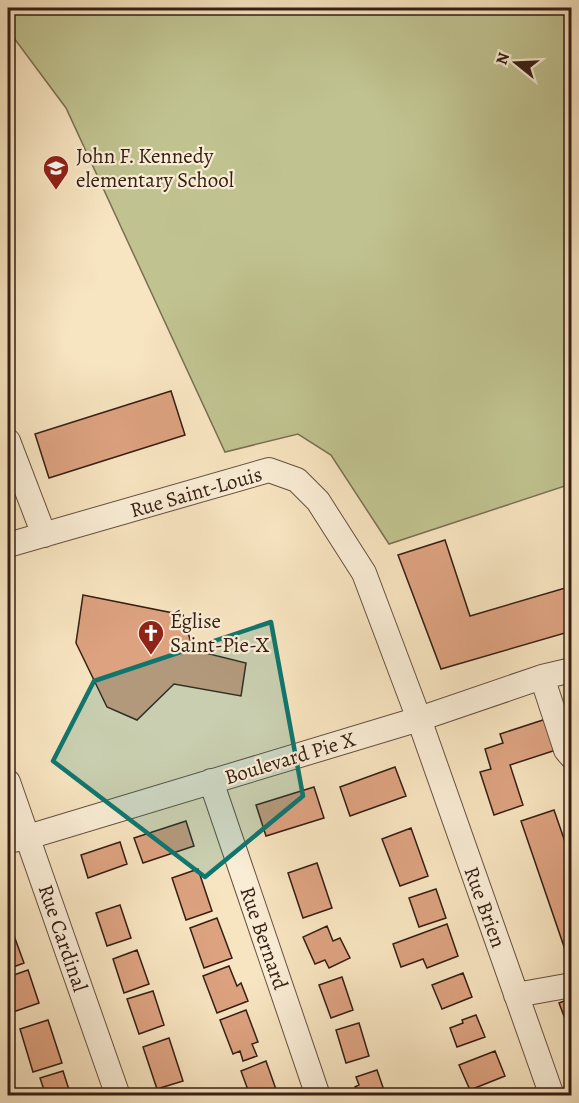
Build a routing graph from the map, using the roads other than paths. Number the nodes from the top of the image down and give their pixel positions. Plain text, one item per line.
1 (8, 441) edge
2 (44, 536) junction
3 (8, 545) edge
4 (572, 670) edge
5 (542, 677) junction
6 (419, 719) junction
7 (572, 757) edge
8 (210, 781) junction
9 (8, 782) edge
10 (18, 839) edge
11 (572, 985) edge
12 (516, 995) junction
13 (118, 1095) edge
14 (318, 1095) edge
15 (552, 1095) edge

1 - 2 street
2 - 3 street, Rue Saint-Louis
2 - 6 street, Rue Saint-Louis
4 - 5 street, Boulevard Pie X
5 - 6 street, Boulevard Pie X
5 - 7 street
6 - 8 street, Boulevard Pie X
6 - 12 street, Rue Brien
8 - 10 street, Boulevard Pie X
8 - 14 street, Rue Bernard
9 - 10 street, Rue Cardinal
10 - 13 street, Rue Cardinal
11 - 12 street
12 - 15 street, Rue Brien

